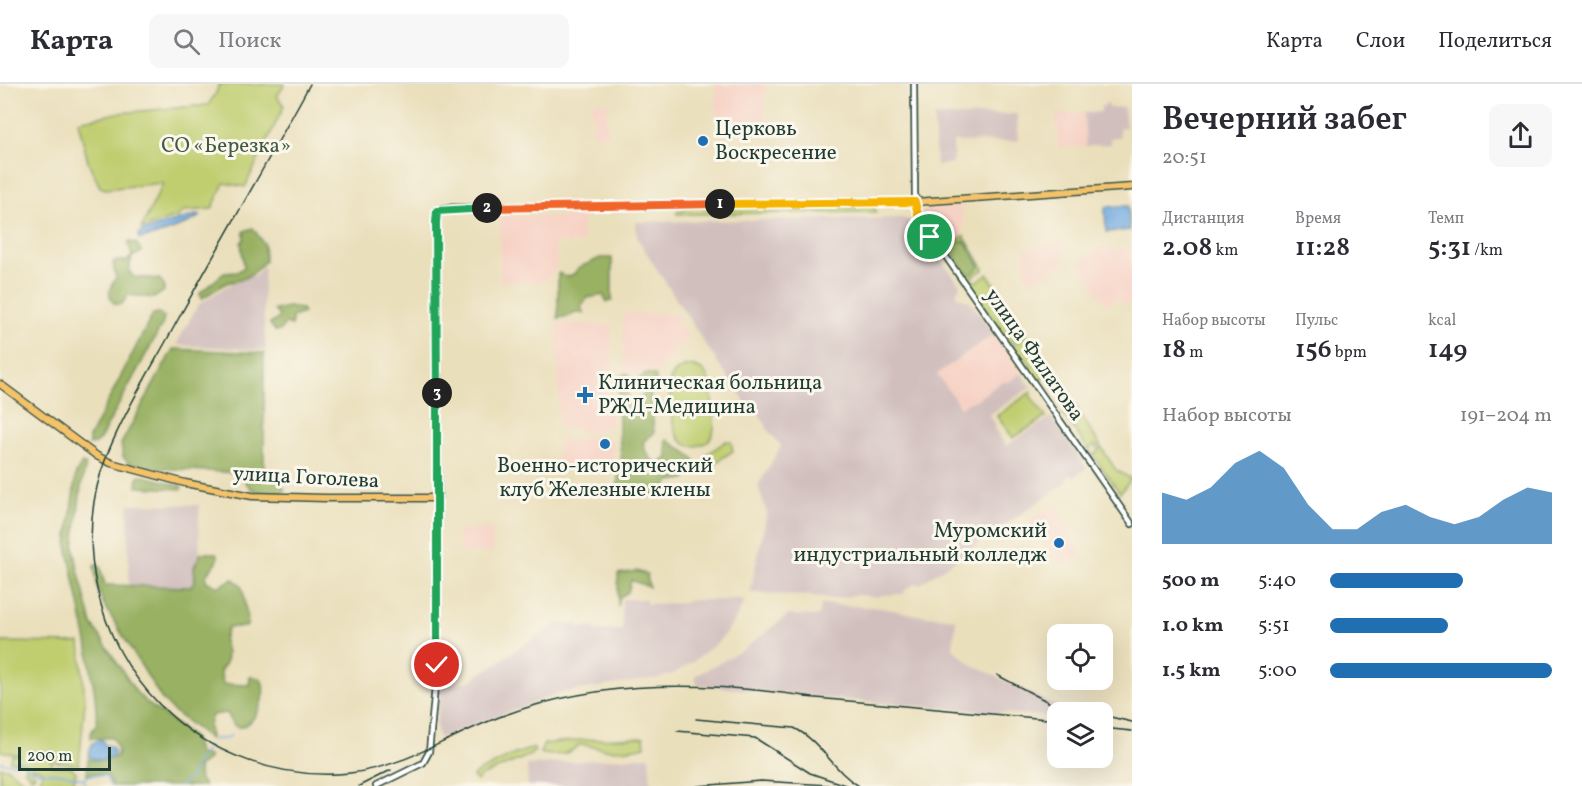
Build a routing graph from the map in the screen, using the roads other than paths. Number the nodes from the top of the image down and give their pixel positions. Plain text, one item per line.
1 (914, 84) edge
2 (1132, 187) edge
3 (915, 202) junction
4 (0, 384) edge
5 (438, 498) junction
6 (1132, 524) edge
7 (376, 786) edge

1 - 3 street, улица Филатова
2 - 3 main road
3 - 5 main road
3 - 6 street, улица Филатова
4 - 5 main road, улица Гоголева
5 - 7 street

